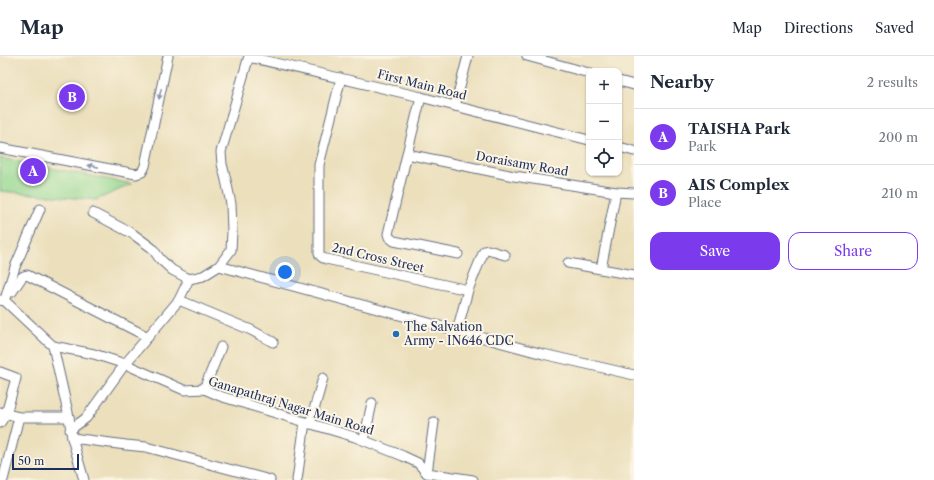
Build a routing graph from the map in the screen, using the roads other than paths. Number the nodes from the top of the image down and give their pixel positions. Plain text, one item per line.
1 (168, 56) edge
2 (468, 56) edge
3 (527, 56) edge
4 (249, 57) edge
5 (586, 72) edge
6 (341, 78) junction
7 (622, 82) edge
8 (634, 85) edge
9 (422, 97) junction
10 (455, 106) junction
11 (586, 139) edge
12 (0, 148) edge
13 (622, 148) edge
14 (634, 151) edge
15 (407, 154) junction
16 (616, 192) junction
17 (634, 193) edge
18 (40, 209) dead end
19 (93, 213) dead end
20 (458, 254) dead end
21 (505, 255) dead end
22 (568, 263) dead end
23 (219, 266) junction
24 (601, 269) junction
25 (634, 275) edge
26 (189, 279) junction
27 (468, 290) junction
28 (12, 292) dead end
29 (2, 300) edge
30 (179, 300) junction
31 (457, 331) junction
32 (148, 337) junction
33 (273, 342) dead end
34 (53, 346) junction
35 (221, 347) dead end
36 (125, 364) junction
37 (0, 372) edge
38 (634, 375) edge
39 (323, 378) dead end
40 (204, 390) junction
41 (372, 404) dead end
42 (3, 413) edge
43 (69, 417) junction
44 (19, 418) junction
45 (434, 422) dead end
46 (0, 423) edge
47 (307, 423) junction
48 (71, 434) junction
49 (364, 440) junction
50 (426, 473) junction
51 (3, 480) edge
52 (84, 480) edge
53 (270, 480) edge
54 (297, 480) edge
55 (473, 480) edge

1 -> 12 street
2 - 10 street
3 - 5 street
4 - 6 street, First Main Road
4 - 23 street
6 - 9 street, First Main Road
6 - 27 street, 2nd Cross Street
7 - 8 street
9 - 10 street, First Main Road
9 - 15 street
10 - 11 street, First Main Road
13 - 14 street
15 - 16 street, Doraisamy Road
15 - 20 street
16 - 17 street, Doraisamy Road
16 - 24 street
18 - 29 street
19 - 26 street
21 - 27 street
22 - 24 street
23 - 26 street
23 - 31 street
24 - 25 street
26 - 30 street
27 - 31 street
28 - 32 street
29 - 34 street
30 - 32 street
30 - 33 street
31 - 38 street
32 - 36 street
34 - 36 street, Ganapathraj Nagar Main Road
34 - 43 street
35 - 40 street
36 - 40 street, Ganapathraj Nagar Main Road
36 - 48 street
37 - 42 street
39 - 47 street
40 - 47 street, Ganapathraj Nagar Main Road
41 - 49 street
42 - 44 street
42 - 46 street
43 - 44 street
43 - 48 street
44 - 51 street
45 - 50 street
47 - 49 street, Ganapathraj Nagar Main Road
47 - 54 street
48 - 52 street
48 - 53 street
49 - 50 street, Ganapathraj Nagar Main Road
50 - 55 street

